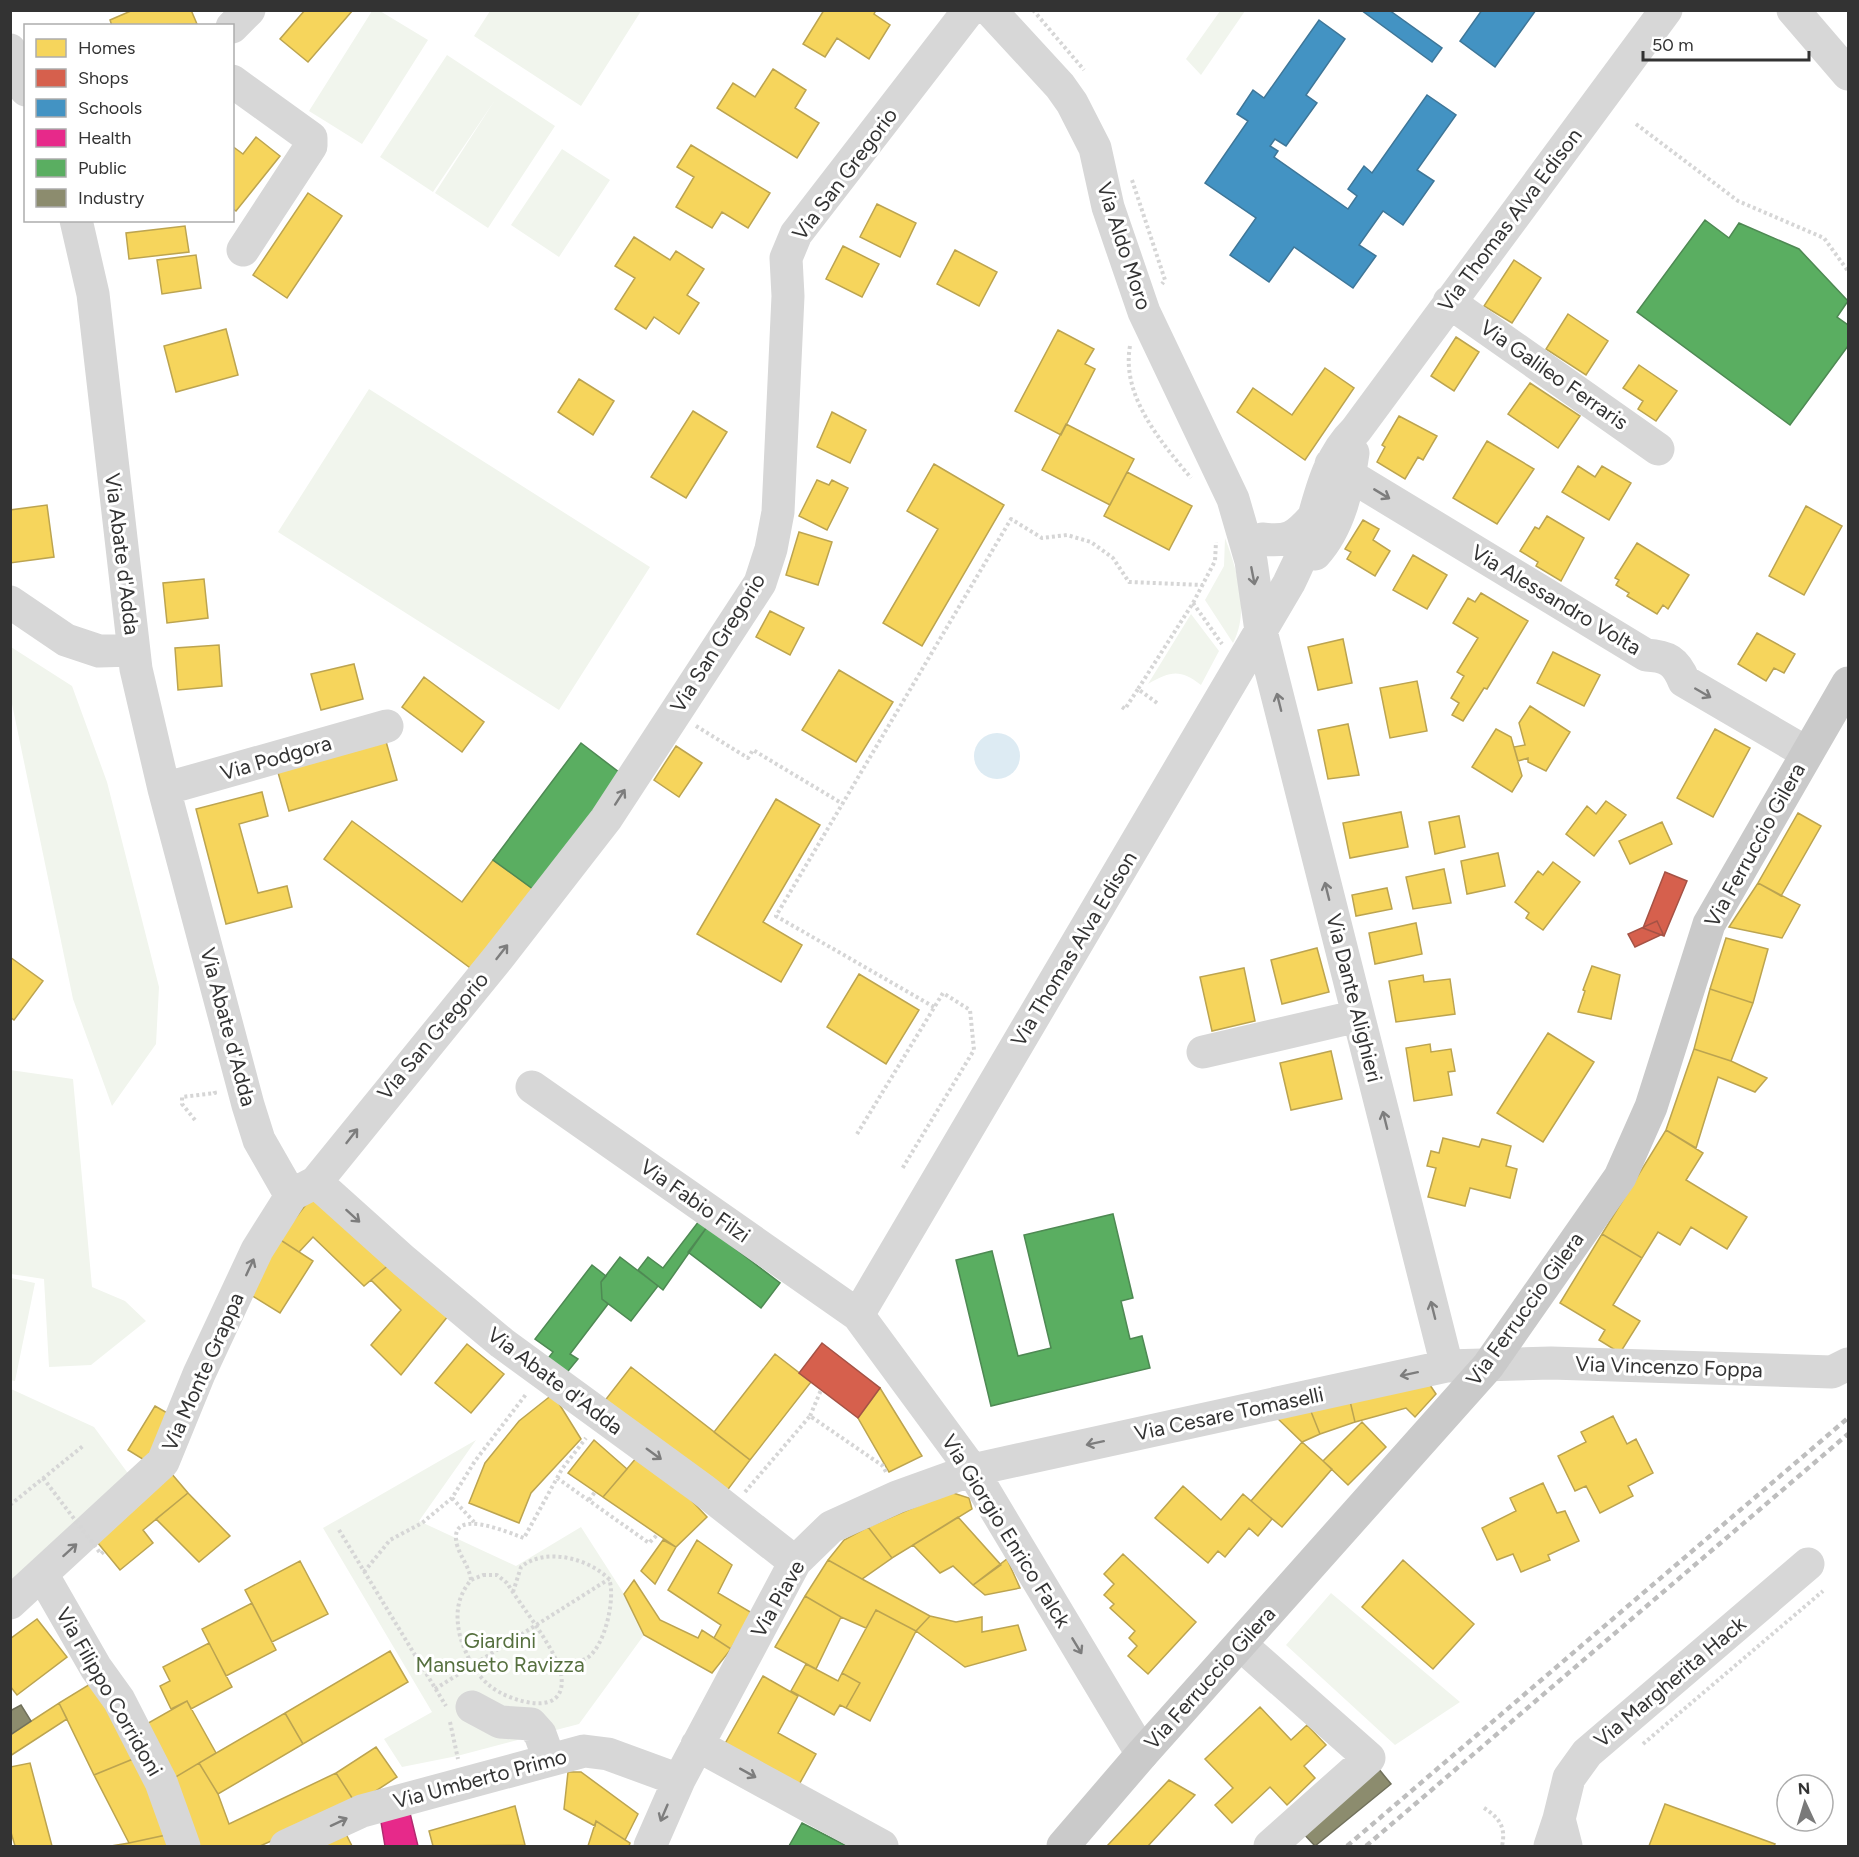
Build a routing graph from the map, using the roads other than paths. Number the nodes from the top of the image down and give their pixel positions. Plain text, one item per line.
1 (249, 10) edge
2 (969, 10) edge
3 (990, 10) edge
4 (1666, 10) edge
5 (1793, 10) edge
6 (234, 25) edge
7 (10, 50) edge
8 (1848, 74) edge
9 (234, 82) edge
10 (24, 85) edge
11 (79, 222) edge
12 (243, 250) dead end
13 (1449, 302) junction
14 (1658, 449) dead end
15 (1341, 469) junction
16 (1233, 499) junction
17 (1312, 519) junction
18 (1262, 539) junction
19 (1289, 583) junction
20 (10, 602) edge
21 (1261, 631) junction
22 (134, 650) junction
23 (1848, 683) edge
24 (387, 726) dead end
25 (1807, 753) junction
26 (164, 789) junction
27 (1358, 1016) junction
28 (1203, 1052) dead end
29 (532, 1087) dead end
30 (303, 1189) junction
31 (858, 1315) junction
32 (1843, 1361) edge
33 (1447, 1366) junction
34 (1488, 1366) junction
35 (972, 1470) junction
36 (795, 1562) junction
37 (42, 1574) junction
38 (1815, 1577) road end
39 (10, 1603) edge
40 (1241, 1645) junction
41 (456, 1711) road end
42 (697, 1745) junction
43 (1142, 1754) junction
44 (549, 1759) junction
45 (679, 1780) junction
46 (1558, 1837) edge
47 (184, 1846) edge
48 (286, 1846) edge
49 (650, 1846) edge
50 (882, 1846) edge
51 (1064, 1846) edge
52 (1270, 1846) edge

1 - 6 street
30 -> 2 street, Via San Gregorio
3 - 16 street, Via Aldo Moro
4 - 13 street, Via Thomas Alva Edison
5 - 8 street
7 - 10 street
9 - 12 street
11 - 22 street, Via Abate d'Adda
13 - 14 street, Via Galileo Ferraris
13 - 15 street, Via Thomas Alva Edison
15 - 17 street, Via Thomas Alva Edison
15 - 19 street, Via Thomas Alva Edison
15 -> 25 street, Via Alessandro Volta
16 - 18 street, Via Aldo Moro
16 -> 21 street, Via Aldo Moro
17 - 18 street
17 - 19 street, Via Thomas Alva Edison
18 - 19 street, Via Aldo Moro
19 - 21 street, Via Thomas Alva Edison
20 - 22 street
27 -> 21 street, Via Dante Alighieri
21 - 31 street, Via Thomas Alva Edison
22 - 26 street, Via Abate d'Adda
23 - 25 main road, Via Ferruccio Gilera
24 - 26 street, Via Podgora
25 - 34 main road, Via Ferruccio Gilera
26 - 30 street, Via Abate d'Adda
27 - 28 street
33 -> 27 street, Via Dante Alighieri
29 - 31 street, Via Fabio Filzi
30 -> 36 street, Via Abate d'Adda
37 -> 30 street, Via Monte Grappa
31 - 35 street, Via Giorgio Enrico Falck
32 - 34 street, Via Vincenzo Foppa
33 - 34 street, Via Cesare Tomaselli
33 -> 35 street, Via Cesare Tomaselli
34 - 40 main road, Via Ferruccio Gilera
35 - 36 street, Via Piave
35 -> 43 street, Via Giorgio Enrico Falck
36 - 42 street, Via Piave
37 - 39 street, Via Monte Grappa
37 - 47 street, Via Filippo Corridoni
38 - 46 street, Via Margherita Hack
40 - 43 main road, Via Ferruccio Gilera
40 - 52 street
41 - 44 street
42 - 45 street, Via Piave
42 -> 50 street
43 - 51 main road, Via Ferruccio Gilera
44 - 45 street, Via Umberto Primo
48 -> 44 street, Via Umberto Primo
45 -> 49 street, Via Piave

